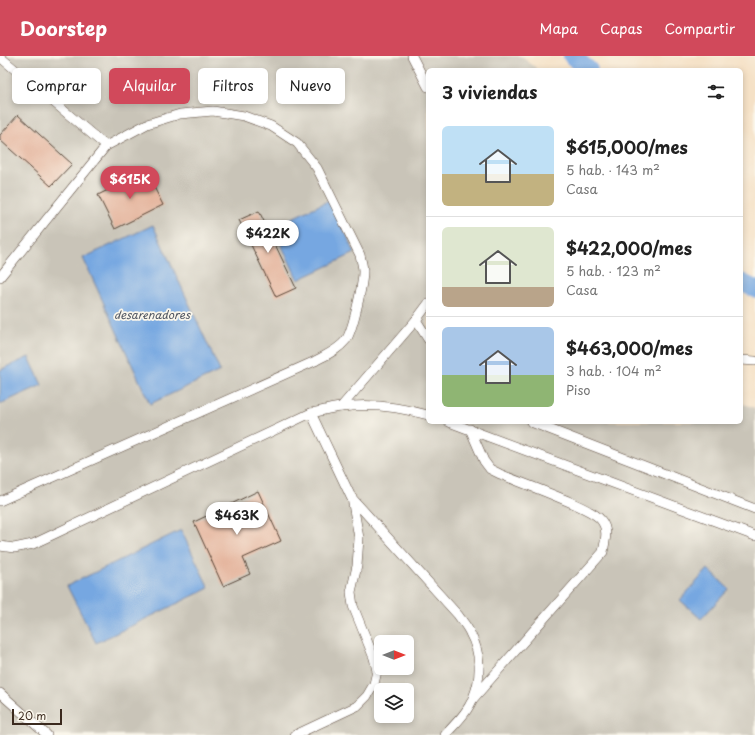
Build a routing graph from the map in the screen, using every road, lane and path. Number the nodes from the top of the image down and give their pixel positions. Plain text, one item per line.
1 (412, 56) edge
2 (1, 60) edge
3 (426, 83) edge
4 (106, 146) junction
5 (0, 277) edge
6 (426, 307) edge
7 (416, 320) junction
8 (426, 336) edge
9 (743, 360) edge
10 (755, 361) edge
11 (341, 407) junction
12 (310, 413) junction
13 (426, 415) edge
14 (455, 424) edge
15 (536, 424) edge
16 (470, 429) junction
17 (352, 497) junction
18 (0, 501) edge
19 (755, 509) edge
20 (755, 536) edge
21 (0, 546) edge
22 (0, 693) edge
23 (473, 699) junction
24 (47, 735) edge
25 (295, 735) edge
26 (445, 735) edge

1 - 3 lane
2 - 4 lane
4 - 5 lane
4 - 18 lane
6 - 7 lane
7 - 8 lane
7 - 11 lane
9 - 10 lane
11 - 12 lane
11 - 13 lane
12 - 17 lane
12 - 21 lane
14 - 16 lane
15 - 19 lane
16 - 20 lane
16 - 23 lane
17 - 23 lane
17 - 25 lane
22 - 24 lane
23 - 26 lane

